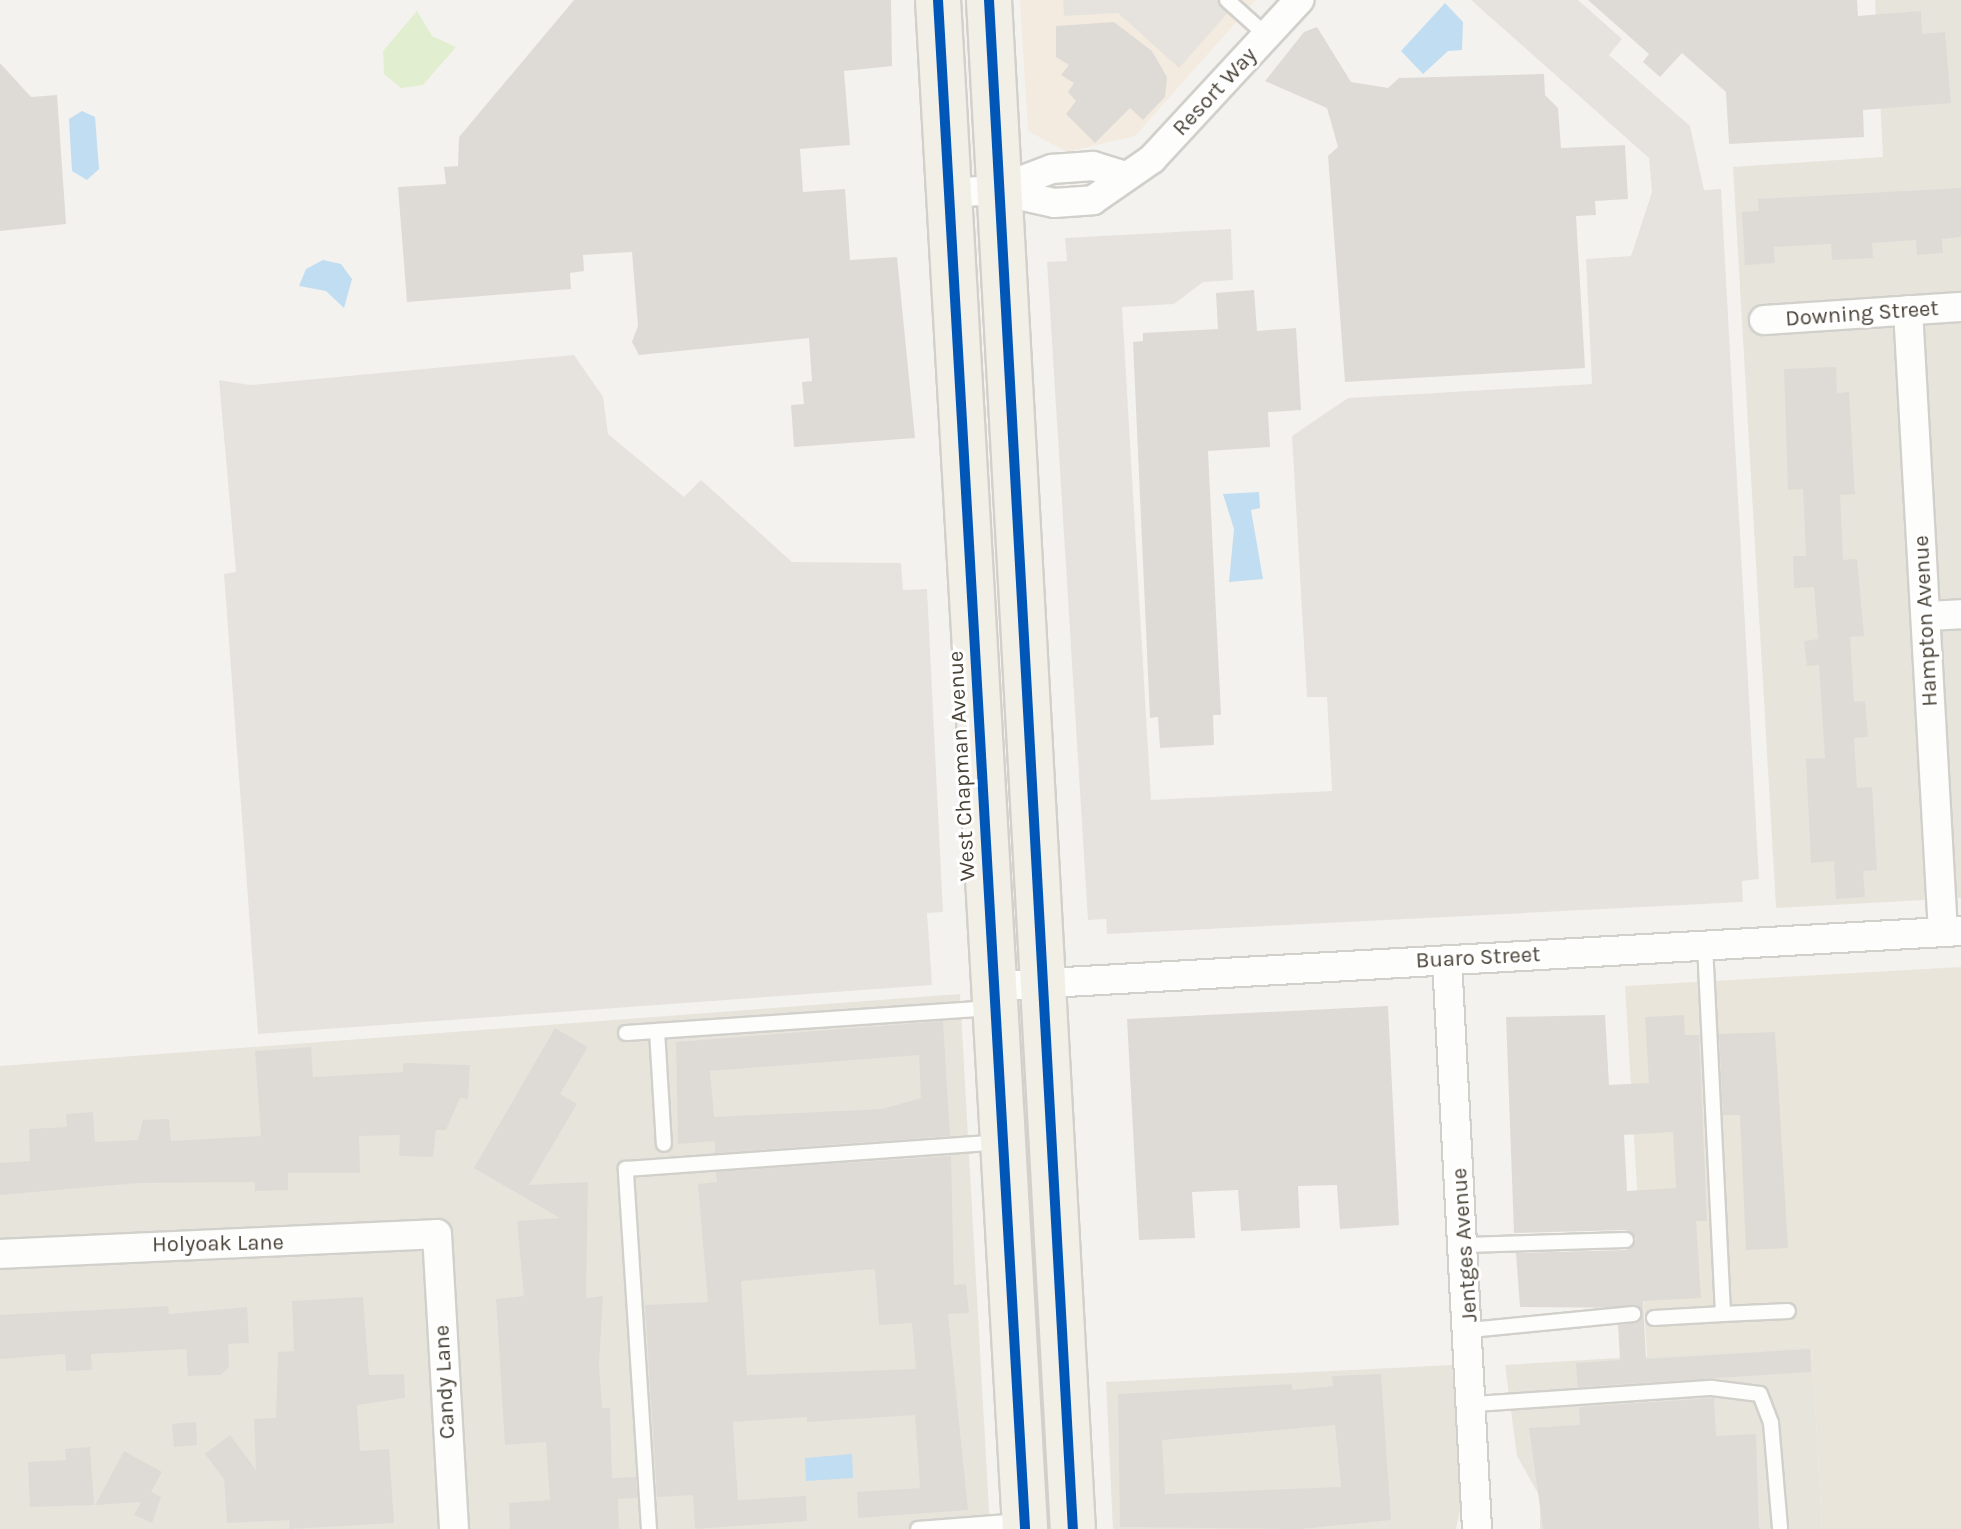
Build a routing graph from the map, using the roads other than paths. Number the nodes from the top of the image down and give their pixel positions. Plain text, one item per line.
1 (938, 0) edge
2 (989, 0) edge
3 (1227, 0) edge
4 (1299, 0) edge
5 (1267, 36) junction
6 (996, 190) junction
7 (949, 193) junction
8 (1961, 307) edge
9 (1908, 310) junction
10 (1764, 320) dead end
11 (1961, 614) edge
12 (1927, 616) junction
13 (1952, 931) edge
14 (1705, 945) junction
15 (1447, 960) junction
16 (1042, 983) junction
17 (996, 997) junction
18 (657, 1031) junction
19 (626, 1033) dead end
20 (1003, 1142) junction
21 (664, 1144) dead end
22 (437, 1234) joint
23 (1626, 1240) dead end
24 (1465, 1245) junction
25 (0, 1254) edge
26 (1788, 1311) dead end
27 (1633, 1314) dead end
28 (1723, 1314) junction
29 (1654, 1318) dead end
30 (1470, 1330) junction
31 (1475, 1404) junction
32 (1025, 1525) edge
33 (454, 1529) edge
34 (649, 1529) edge
35 (918, 1529) edge
36 (1073, 1529) edge
37 (1477, 1529) edge
38 (1780, 1529) edge

1 - 7 main road, West Chapman Avenue
2 - 6 main road
3 - 5 lane
4 - 5 street, Resort Way
5 - 6 street, Resort Way
6 - 7 street, Resort Way
6 - 16 main road
7 - 17 main road, West Chapman Avenue
8 - 9 street, Downing Street
9 - 10 street, Downing Street
9 - 12 street, Hampton Avenue
11 - 12 street
12 - 13 street, Hampton Avenue
13 - 14 street, Buaro Street
14 - 15 street, Buaro Street
14 - 28 lane
15 - 16 street, Buaro Street
15 - 24 street, Jentges Avenue
16 - 17 street, Buaro Street
16 - 36 main road
17 - 18 lane
17 - 20 main road, West Chapman Avenue
18 - 19 lane
18 - 21 lane
20 - 32 main road, West Chapman Avenue
20 - 34 lane
22 - 25 street, Holyoak Lane
22 - 33 street, Candy Lane
23 - 24 lane
24 - 30 street, Jentges Avenue
26 - 28 lane
27 - 30 lane
28 - 29 lane
30 - 31 street, Jentges Avenue
31 - 37 street, Jentges Avenue
31 - 38 lane
32 - 35 lane

